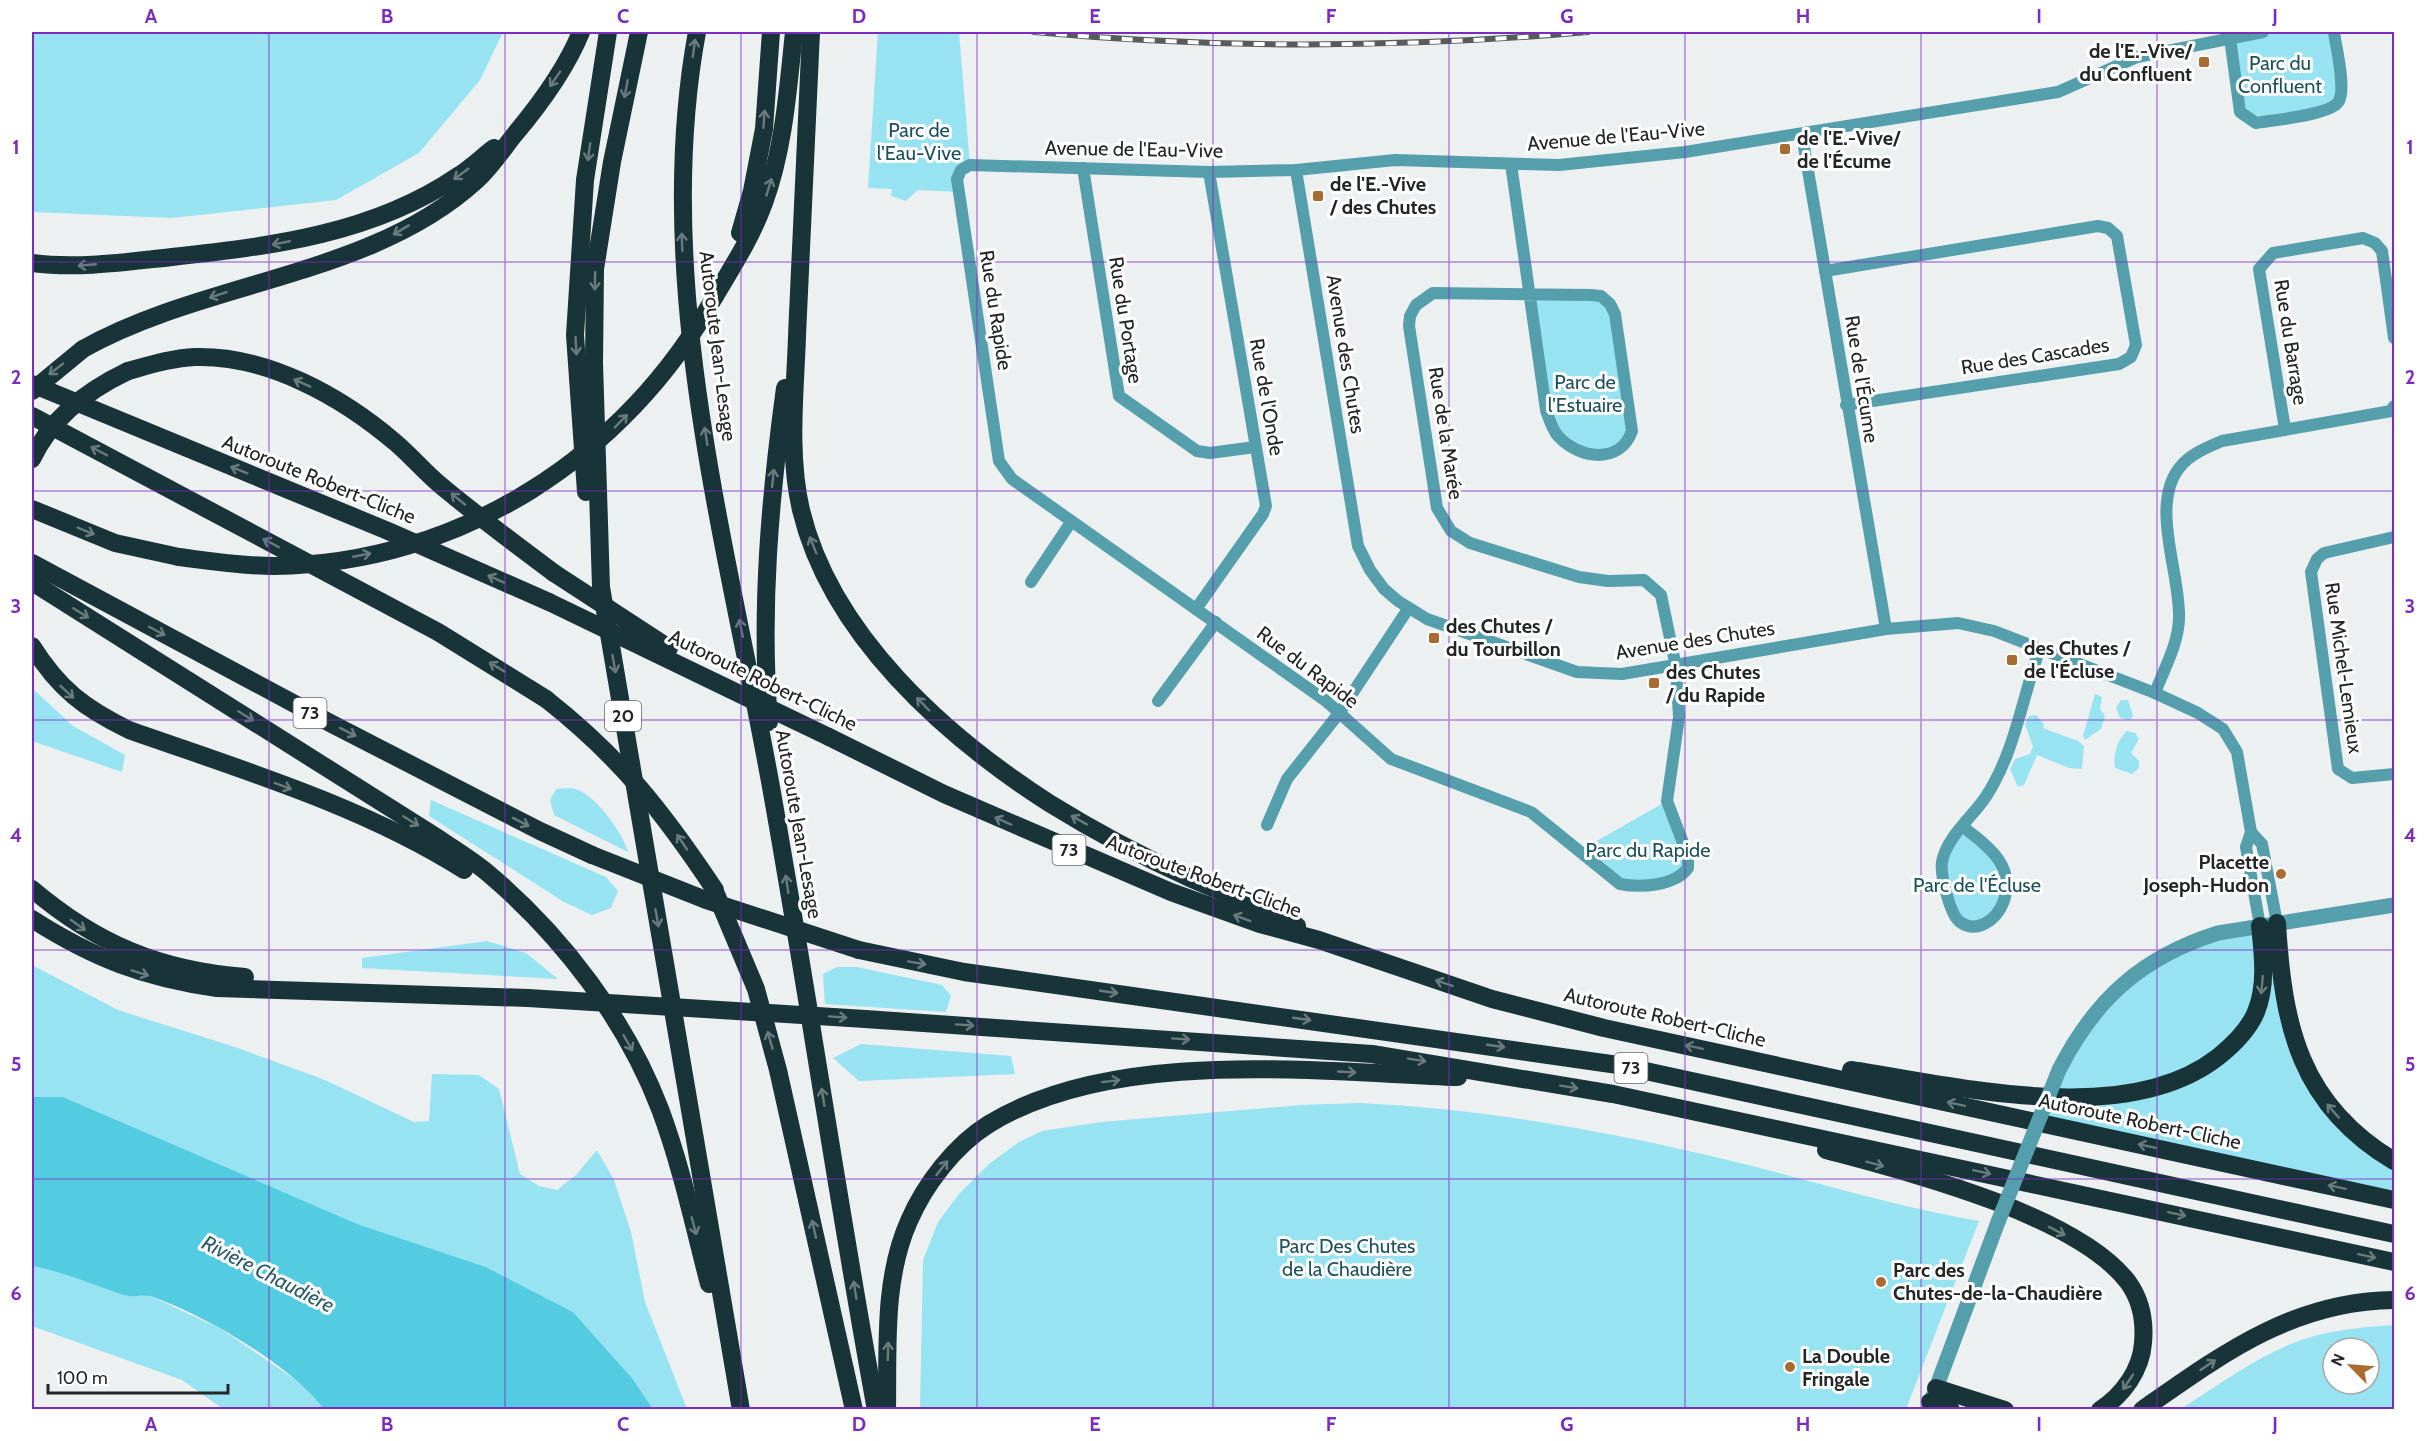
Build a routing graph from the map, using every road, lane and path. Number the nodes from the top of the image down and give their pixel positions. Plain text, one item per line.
1 (581, 32) edge
2 (608, 32) edge
3 (639, 32) edge
4 (697, 32) edge
5 (771, 32) edge
6 (794, 32) edge
7 (811, 32) edge
8 (2263, 32) edge
9 (2334, 32) edge
10 (2230, 38) junction
11 (524, 124) junction
12 (1802, 135) junction
13 (1511, 164) junction
14 (1083, 168) junction
15 (961, 170) joint
16 (1296, 170) junction
17 (1209, 172) junction
18 (800, 252) junction
19 (32, 263) edge
20 (1825, 271) junction
21 (1531, 295) junction
22 (715, 296) junction
23 (2393, 323) edge
24 (2394, 338) edge
25 (32, 384) edge
26 (32, 391) edge
27 (1846, 405) junction
28 (2394, 406) edge
29 (32, 416) edge
30 (2285, 429) junction
31 (1255, 447) junction
32 (32, 459) edge
33 (32, 509) edge
34 (1071, 522) junction
35 (2394, 537) edge
36 (32, 563) edge
37 (32, 582) edge
38 (1031, 582) dead end
39 (602, 588) junction
40 (1196, 609) junction
41 (1408, 609) junction
42 (1216, 622) junction
43 (1886, 629) junction
44 (32, 646) edge
45 (2040, 648) junction
46 (1676, 667) junction
47 (739, 692) junction
48 (2155, 693) junction
49 (1158, 701) dead end
50 (1340, 712) junction
51 (2394, 774) edge
52 (771, 788) junction
53 (1267, 825) dead end
54 (1963, 827) junction
55 (2251, 832) junction
56 (32, 889) edge
57 (2394, 905) edge
58 (32, 919) edge
59 (2269, 925) junction
60 (1319, 940) junction
61 (558, 944) junction
62 (480, 996) junction
63 (1751, 1059) junction
64 (1511, 1078) junction
65 (1781, 1129) junction
66 (2394, 1161) edge
67 (2394, 1200) edge
68 (2394, 1234) edge
69 (2394, 1262) edge
70 (2394, 1300) edge
71 (1933, 1395) junction
72 (740, 1403) edge
73 (854, 1410) edge
74 (876, 1410) edge
75 (887, 1410) edge
76 (1951, 1410) edge
77 (2005, 1410) edge
78 (2100, 1410) edge
79 (2142, 1410) edge

1 -> 11 highway
2 -> 39 highway
3 -> 39 highway, 20
52 -> 4 highway, Autoroute Jean-Lesage
22 -> 5 highway
22 -> 6 highway
7 - 18 highway
8 - 10 street, Avenue de l'Eau-Vive
9 - 10 street
10 - 12 street, Avenue de l'Eau-Vive
11 -> 19 highway
11 -> 26 highway, bridge
12 - 13 street, Avenue de l'Eau-Vive
12 - 20 street, Rue de l'Écume
13 - 16 street, Avenue de l'Eau-Vive
13 - 21 street
14 - 15 street, Avenue de l'Eau-Vive
14 - 17 street, Avenue de l'Eau-Vive
14 - 31 street, Rue du Portage
15 - 34 street, Rue du Rapide
16 - 17 street, Avenue de l'Eau-Vive
16 - 41 street, Avenue des Chutes
17 - 31 street, Rue de l'Onde
52 -> 18 highway
60 -> 18 highway
20 - 27 street, Rue de l'Écume
20 - 27 street, Rue des Cascades
21 - 21 street
21 - 46 street, Rue de la Marée
33 -> 22 highway, bridge
23 - 24 street, Rue du Barrage
23 - 30 street, Rue du Barrage
47 -> 25 highway, Autoroute Robert-Cliche / 73, bridge
27 - 43 street, Rue de l'Écume
28 - 30 street, Rue du Barrage
73 -> 29 highway, bridge
30 - 48 street, Rue du Barrage
31 - 40 street, Rue de l'Onde
47 -> 32 highway, bridge
34 - 38 street
34 - 40 street, Rue du Rapide
35 - 51 street, Rue Michel-Lemieux
36 -> 68 highway, 73, bridge
37 -> 61 highway
39 -> 72 highway, 20
40 - 42 street, Rue du Rapide
41 - 46 street, Avenue des Chutes
41 - 50 street
42 - 49 street
42 - 50 street, Rue du Rapide
43 - 45 street, Avenue des Chutes
43 - 46 street, Avenue des Chutes
44 -> 61 highway
45 - 48 street, Avenue des Chutes
45 - 54 street
46 - 50 street, Rue du Rapide
60 -> 47 highway, Autoroute Robert-Cliche / 73, bridge
48 - 55 street, Avenue des Chutes
50 - 53 street
74 -> 52 highway, Autoroute Jean-Lesage
54 - 54 street
55 - 59 street, Avenue des Chutes
55 - 59 street, Avenue des Chutes
56 -> 62 highway
57 - 59 street
58 -> 62 highway
59 -> 63 highway
66 -> 59 highway
59 - 71 street, bridge
63 -> 60 highway, Autoroute Robert-Cliche / 73
61 -> 72 highway
62 -> 64 highway, bridge
67 -> 63 highway, Autoroute Robert-Cliche / 73
64 -> 65 highway
75 -> 64 highway
65 -> 69 highway
65 -> 78 highway
79 -> 70 highway
71 - 76 highway
71 - 77 highway

